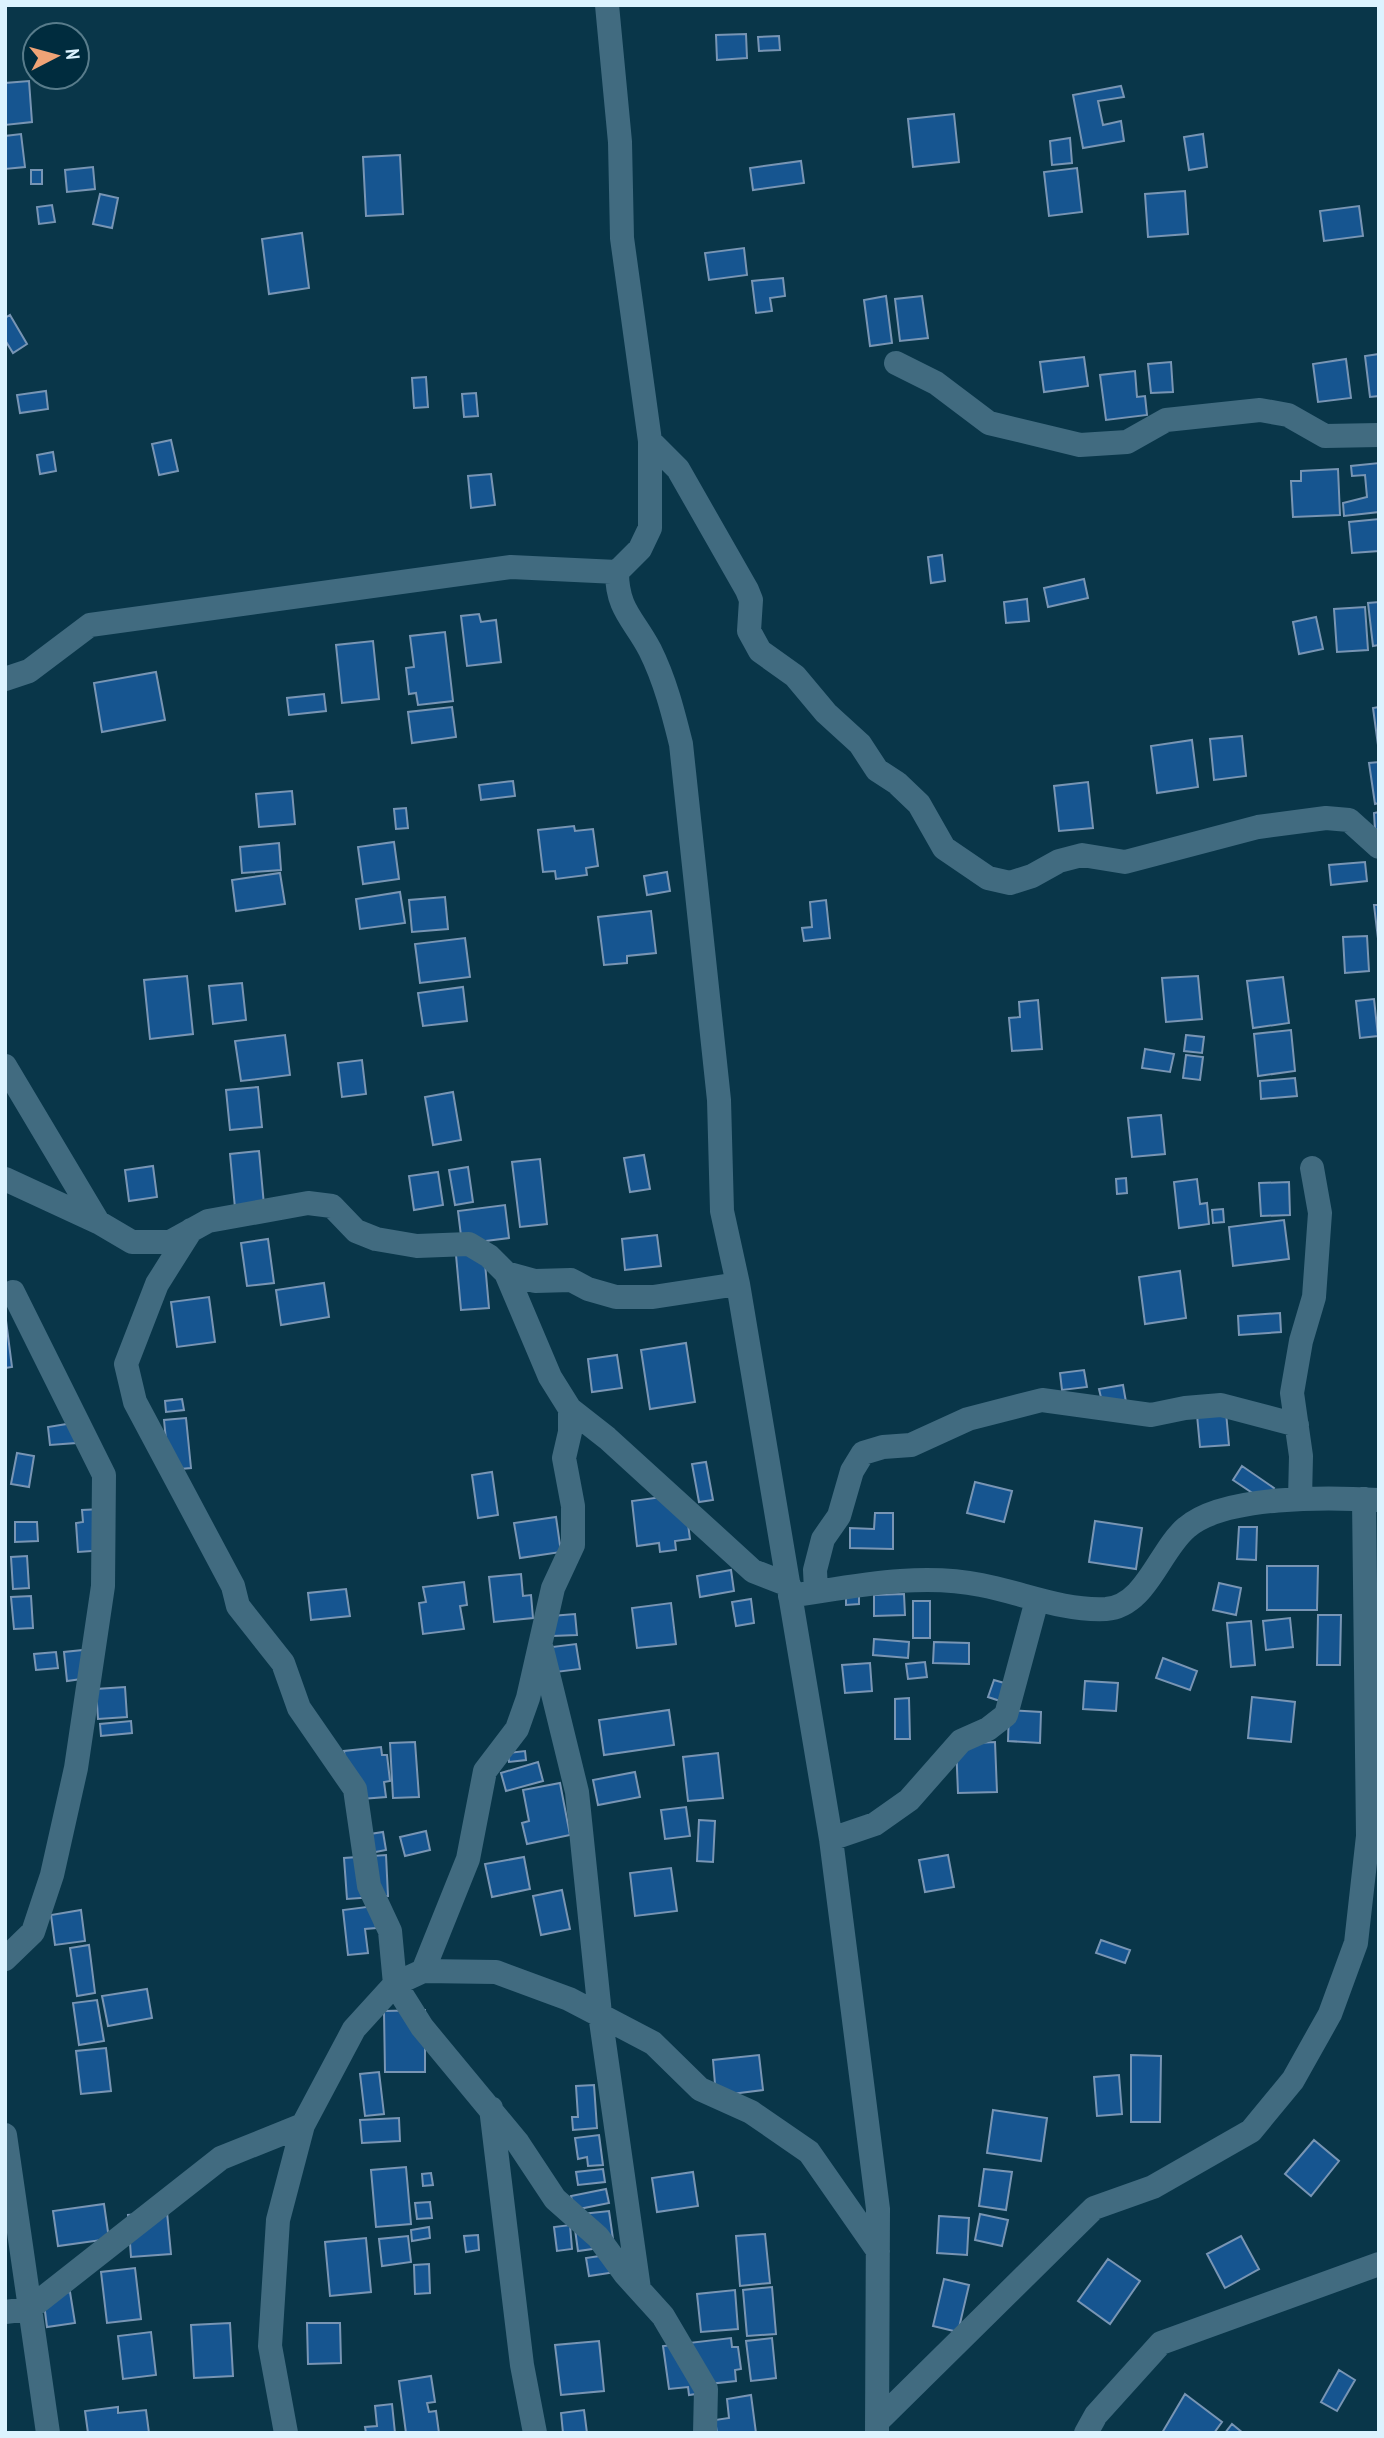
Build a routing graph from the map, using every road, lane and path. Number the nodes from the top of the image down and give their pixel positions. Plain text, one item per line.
1 (607, 5) edge
2 (896, 363) dead end
3 (1379, 435) edge
4 (650, 441) junction
5 (617, 572) junction
6 (5, 679) edge
7 (1379, 848) edge
8 (5, 1066) edge
9 (1312, 1168) dead end
10 (5, 1179) edge
11 (98, 1222) junction
12 (191, 1230) junction
13 (506, 1273) junction
14 (738, 1284) junction
15 (13, 1292) dead end
16 (570, 1409) junction
17 (1297, 1425) junction
18 (1300, 1499) junction
19 (1372, 1500) edge
20 (790, 1590) junction
21 (816, 1592) junction
22 (1037, 1600) junction
23 (541, 1645) junction
24 (831, 1839) junction
25 (5, 1959) edge
26 (424, 1971) junction
27 (395, 1984) junction
28 (600, 2014) junction
29 (491, 2108) junction
30 (303, 2124) junction
31 (5, 2135) edge
32 (878, 2251) junction
33 (1379, 2264) edge
34 (639, 2289) junction
35 (17, 2311) edge
36 (877, 2427) edge
37 (48, 2433) edge
38 (286, 2433) edge
39 (535, 2433) edge
40 (705, 2433) edge
41 (1086, 2433) edge

1 - 4 street
2 - 3 street
4 - 5 street
4 - 7 street
5 - 6 street
5 - 14 street
8 - 11 street
9 - 17 street
10 - 11 street
11 - 12 street
12 - 13 street
12 - 27 street
13 - 14 street
13 - 16 street
14 - 20 street
15 - 25 street
16 - 20 street
16 - 23 street
17 - 18 street
17 - 21 street
18 - 19 street
18 - 22 street
19 - 36 street
20 - 21 street
20 - 24 street
21 - 22 street
22 - 24 street
23 - 26 street
23 - 28 street
24 - 32 street
26 - 27 street
26 - 28 street
27 - 29 street
27 - 30 street
28 - 32 street
28 - 34 street
29 - 34 street
29 - 39 street
30 - 35 street
30 - 38 street
31 - 35 street
32 - 36 street
33 - 41 street
34 - 40 street
35 - 37 street

